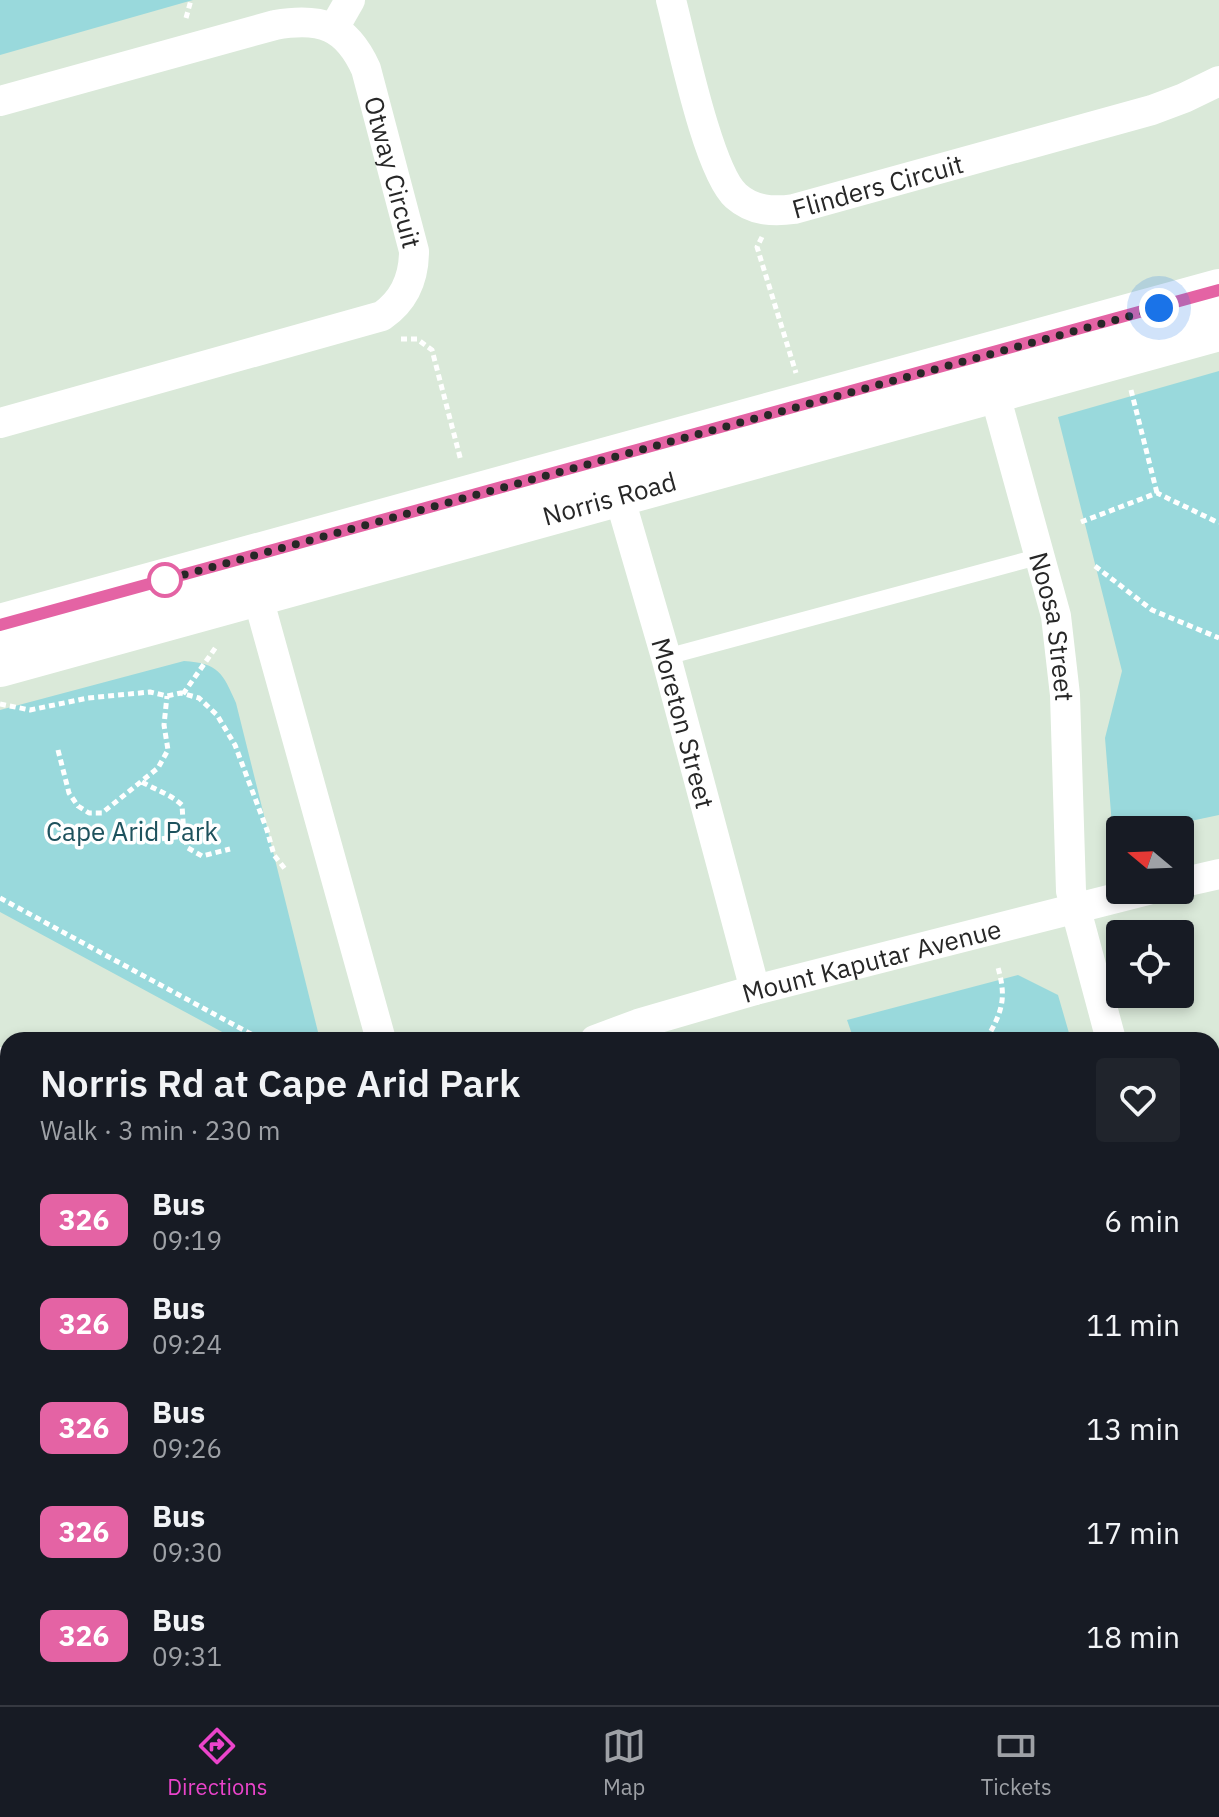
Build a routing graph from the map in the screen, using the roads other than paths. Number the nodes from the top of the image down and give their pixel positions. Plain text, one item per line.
1 (350, 0) edge
2 (671, 0) edge
3 (334, 28) junction
4 (1219, 81) edge
5 (0, 101) edge
6 (1219, 290) edge
7 (1219, 330) edge
8 (989, 373) junction
9 (0, 423) edge
10 (614, 477) junction
11 (1041, 556) junction
12 (252, 576) junction
13 (0, 625) edge
14 (666, 657) junction
15 (0, 666) edge
16 (1219, 874) edge
17 (1194, 880) edge
18 (1106, 900) edge
19 (1075, 907) junction
20 (755, 990) junction
21 (379, 1032) edge
22 (616, 1032) edge
23 (1109, 1032) edge

1 - 3 street
2 - 4 street, Flinders Circuit
3 - 5 street
3 - 9 street, Otway Circuit
6 - 8 main road, Norris Road
7 - 8 main road, Norris Road
8 - 10 main road, Norris Road
8 - 11 street, Noosa Street
10 - 12 main road, Norris Road
10 - 14 street, Moreton Street
11 - 14 lane
11 - 19 street, Noosa Street
12 - 13 main road, Norris Road
12 - 15 main road, Norris Road
12 - 21 street
14 - 20 street, Moreton Street
16 - 17 street
18 - 19 street, Mount Kaputar Avenue
19 - 20 street, Mount Kaputar Avenue
19 - 23 street, Noosa Street
20 - 22 street, Mount Kaputar Avenue

